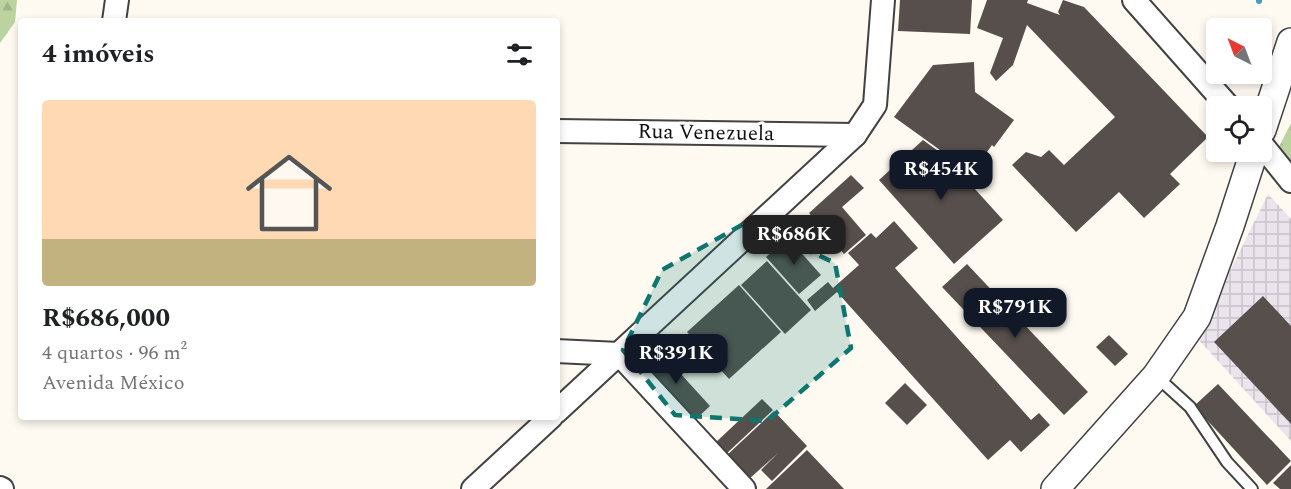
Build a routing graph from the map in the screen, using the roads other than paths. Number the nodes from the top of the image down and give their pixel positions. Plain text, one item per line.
1 (117, 0) edge
2 (883, 0) edge
3 (1134, 0) edge
4 (114, 18) edge
5 (1291, 42) edge
6 (1219, 96) edge
7 (1272, 100) edge
8 (560, 131) edge
9 (855, 135) junction
10 (1272, 157) edge
11 (1251, 162) edge
12 (1291, 181) edge
13 (560, 351) edge
14 (619, 354) junction
15 (1156, 376) junction
16 (560, 408) edge
17 (548, 420) edge
18 (473, 489) edge
19 (744, 489) edge
20 (1055, 489) edge
21 (1252, 489) edge

1 - 4 street
2 - 9 street
3 - 6 street
5 - 7 street
8 - 9 street, Rua Venezuela
9 - 14 street
10 - 12 street
11 - 15 street
13 - 14 street
14 - 16 street
14 - 19 street
15 - 20 street
15 - 21 lane
17 - 18 street

